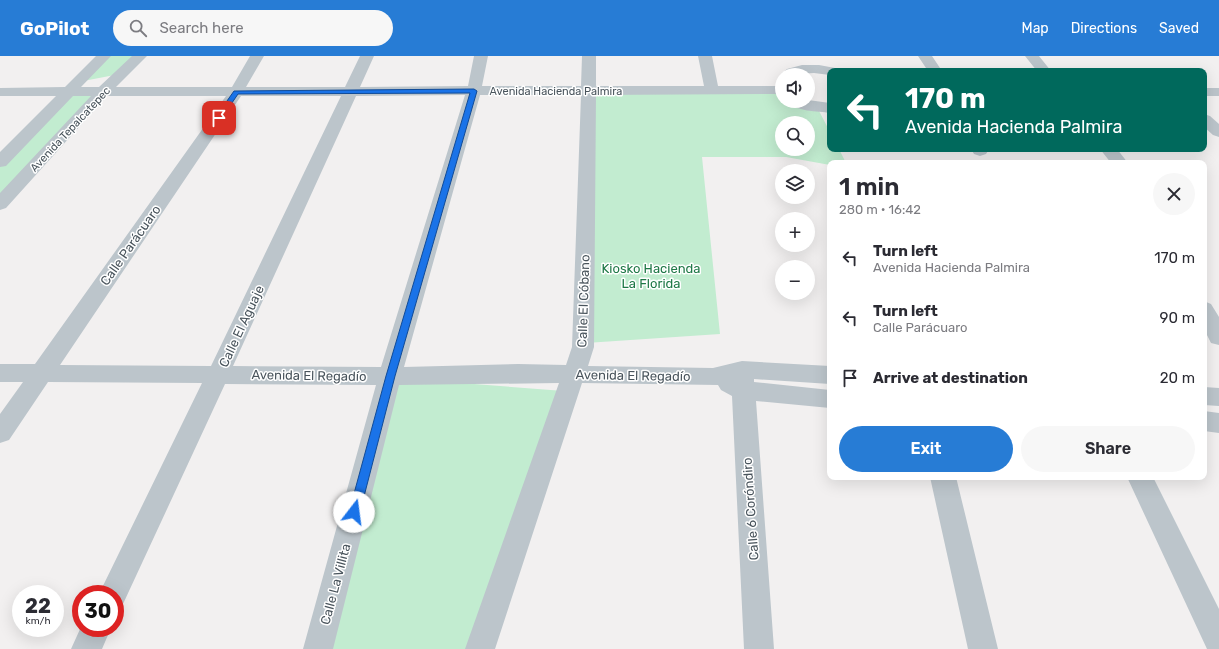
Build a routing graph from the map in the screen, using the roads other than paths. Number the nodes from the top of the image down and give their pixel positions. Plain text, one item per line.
1 (104, 56) edge
2 (140, 56) edge
3 (257, 56) edge
4 (367, 56) edge
5 (481, 56) edge
6 (589, 56) edge
7 (705, 56) edge
8 (925, 56) edge
9 (1032, 56) edge
10 (810, 62) edge
11 (933, 68) edge
12 (1042, 68) edge
13 (827, 70) edge
14 (712, 90) junction
15 (775, 90) edge
16 (474, 91) junction
17 (588, 91) junction
18 (0, 92) edge
19 (236, 92) junction
20 (351, 92) junction
21 (1207, 92) edge
22 (1219, 92) edge
23 (67, 93) junction
24 (102, 93) junction
25 (815, 106) edge
26 (827, 108) edge
27 (1207, 122) edge
28 (1219, 132) edge
29 (1111, 152) edge
30 (1117, 160) edge
31 (0, 162) edge
32 (0, 204) edge
33 (1207, 314) edge
34 (1219, 337) edge
35 (0, 373) edge
36 (42, 373) junction
37 (218, 374) junction
38 (573, 374) junction
39 (827, 374) edge
40 (390, 376) junction
41 (742, 380) junction
42 (1207, 396) edge
43 (1219, 397) edge
44 (827, 398) edge
45 (1207, 421) edge
46 (1219, 423) edge
47 (0, 433) edge
48 (944, 480) edge
49 (1141, 480) edge
50 (116, 585) edge
51 (92, 637) edge
52 (1219, 641) edge
53 (86, 649) edge
54 (318, 649) edge
55 (480, 649) edge
56 (759, 649) edge
57 (983, 649) edge

1 - 23 street, Avenida Tepalcatepec
2 - 24 street, Avenida Tepalcatepec
3 - 19 street, Calle Parácuaro
4 - 20 street, Calle El Aguaje
5 - 16 street, Calle La Villita
6 - 17 street, Calle El Cóbano
7 - 14 street
8 - 11 street
9 - 12 street
10 - 13 street
14 - 15 street, Avenida Hacienda Palmira
14 - 17 street, Avenida Hacienda Palmira
16 - 17 street, Avenida Hacienda Palmira
16 - 20 street, Avenida Hacienda Palmira
16 - 40 street, Calle La Villita
17 - 38 street, Calle El Cóbano
18 - 23 street, Avenida Hacienda Palmira
19 - 20 street, Avenida Hacienda Palmira
19 - 24 street, Avenida Hacienda Palmira
19 - 36 street, Calle Parácuaro
20 - 37 street, Calle El Aguaje
21 - 22 street
23 - 24 street, Avenida Hacienda Palmira
23 - 31 street, Avenida Tepalcatepec
24 - 32 street, Avenida Tepalcatepec
25 - 26 street
27 - 28 street
29 - 30 street
33 - 34 street
35 - 36 street, Avenida El Regadío
36 - 37 street, Avenida El Regadío
36 - 47 street, Calle Parácuaro
37 - 40 street, Avenida El Regadío
37 - 50 street, Calle El Aguaje
38 - 40 street, Avenida El Regadío
38 - 41 street, Avenida El Regadío
38 - 55 street, Calle El Cóbano
39 - 41 street, Avenida El Regadío
40 - 54 street, Calle La Villita
41 - 44 street, Avenida El Regadío
41 - 56 street, Calle 6 Coróndiro
42 - 43 street
45 - 46 street
48 - 57 street
49 - 52 street
51 - 53 street

